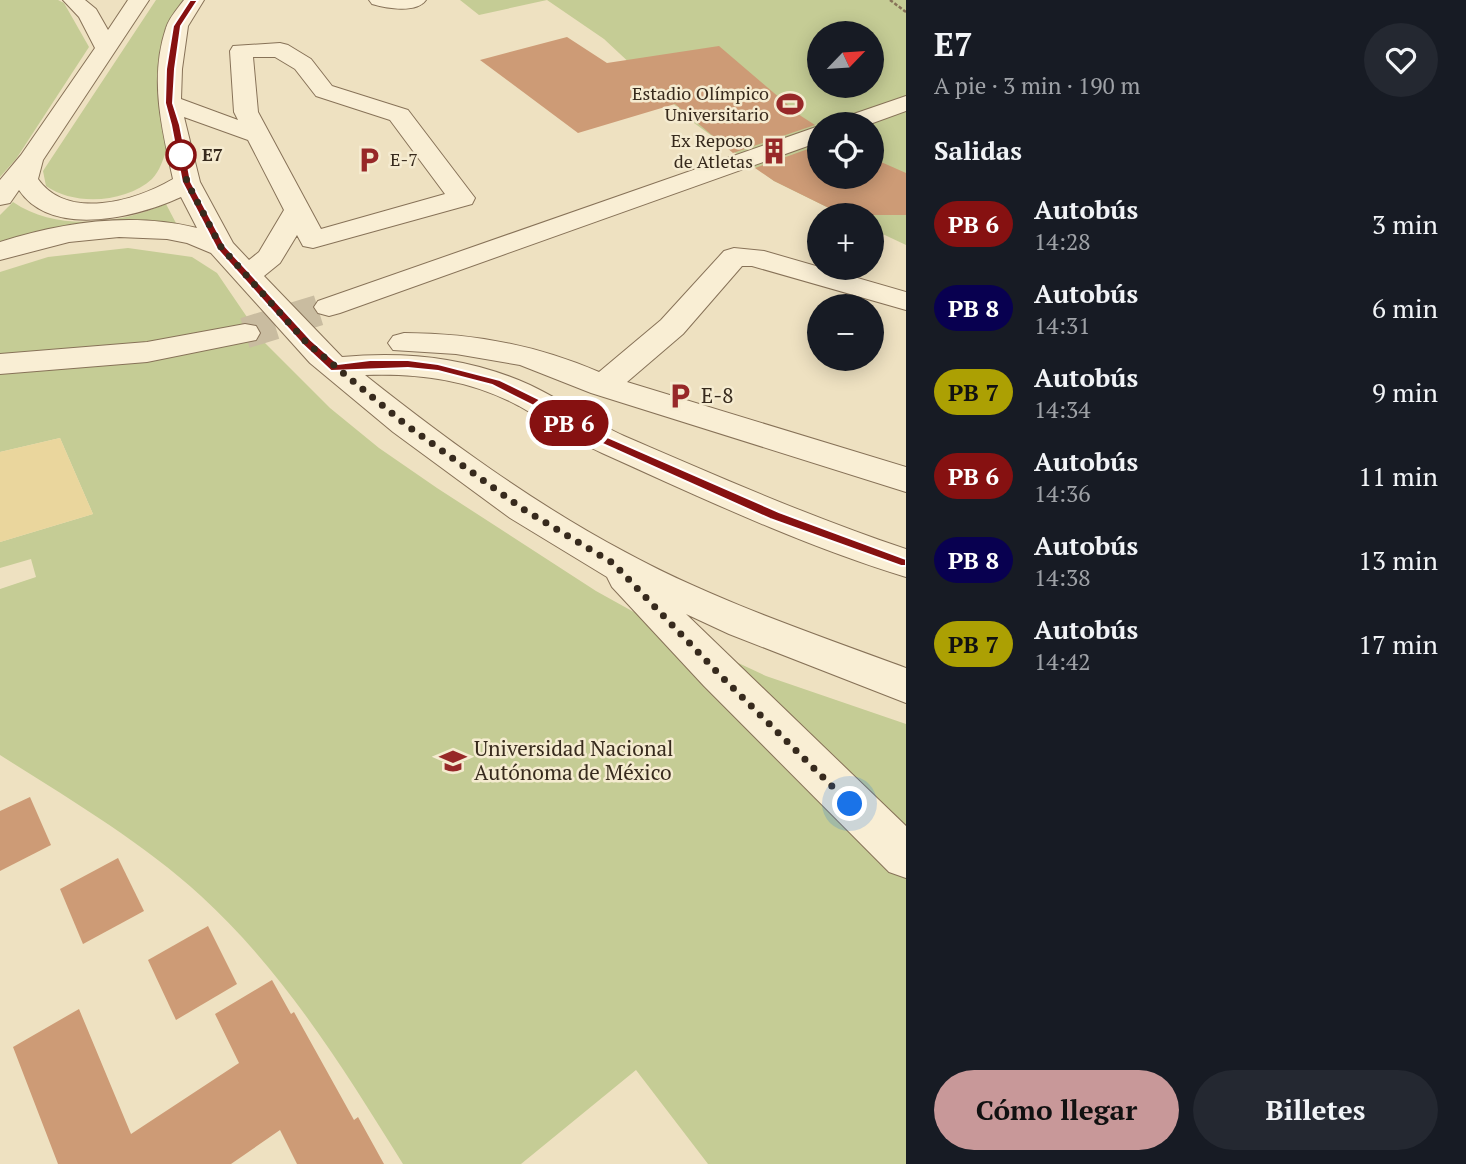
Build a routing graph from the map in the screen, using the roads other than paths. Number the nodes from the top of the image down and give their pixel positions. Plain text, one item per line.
1 (74, 0) edge
2 (139, 0) edge
3 (194, 0) edge
4 (379, 0) edge
5 (416, 0) edge
6 (106, 47) junction
7 (169, 103) junction
8 (906, 103) edge
9 (881, 112) edge
10 (257, 135) junction
11 (807, 138) edge
12 (30, 160) junction
13 (187, 182) junction
14 (0, 197) edge
15 (297, 210) junction
16 (221, 247) junction
17 (0, 251) edge
18 (246, 276) junction
19 (906, 300) edge
20 (330, 307) tunnel mouth
21 (245, 333) tunnel mouth
22 (321, 356) junction
23 (0, 364) edge
24 (604, 386) junction
25 (906, 480) edge
26 (613, 563) junction
27 (906, 563) edge
28 (906, 686) edge
29 (906, 857) edge

1 - 6 street
2 - 6 street
3 - 7 street
4 - 5 street
6 - 12 street
7 - 10 street
7 - 13 street
8 - 9 street
10 - 15 street
10 - 15 street
11 - 20 street
12 - 13 street
12 - 14 street
13 - 16 street
15 - 18 street
16 - 17 street
16 - 18 street
18 - 22 street
19 - 24 street
21 - 23 street
22 - 24 street
22 - 26 street
22 - 27 street
24 - 25 street
26 - 28 street
26 - 29 street

